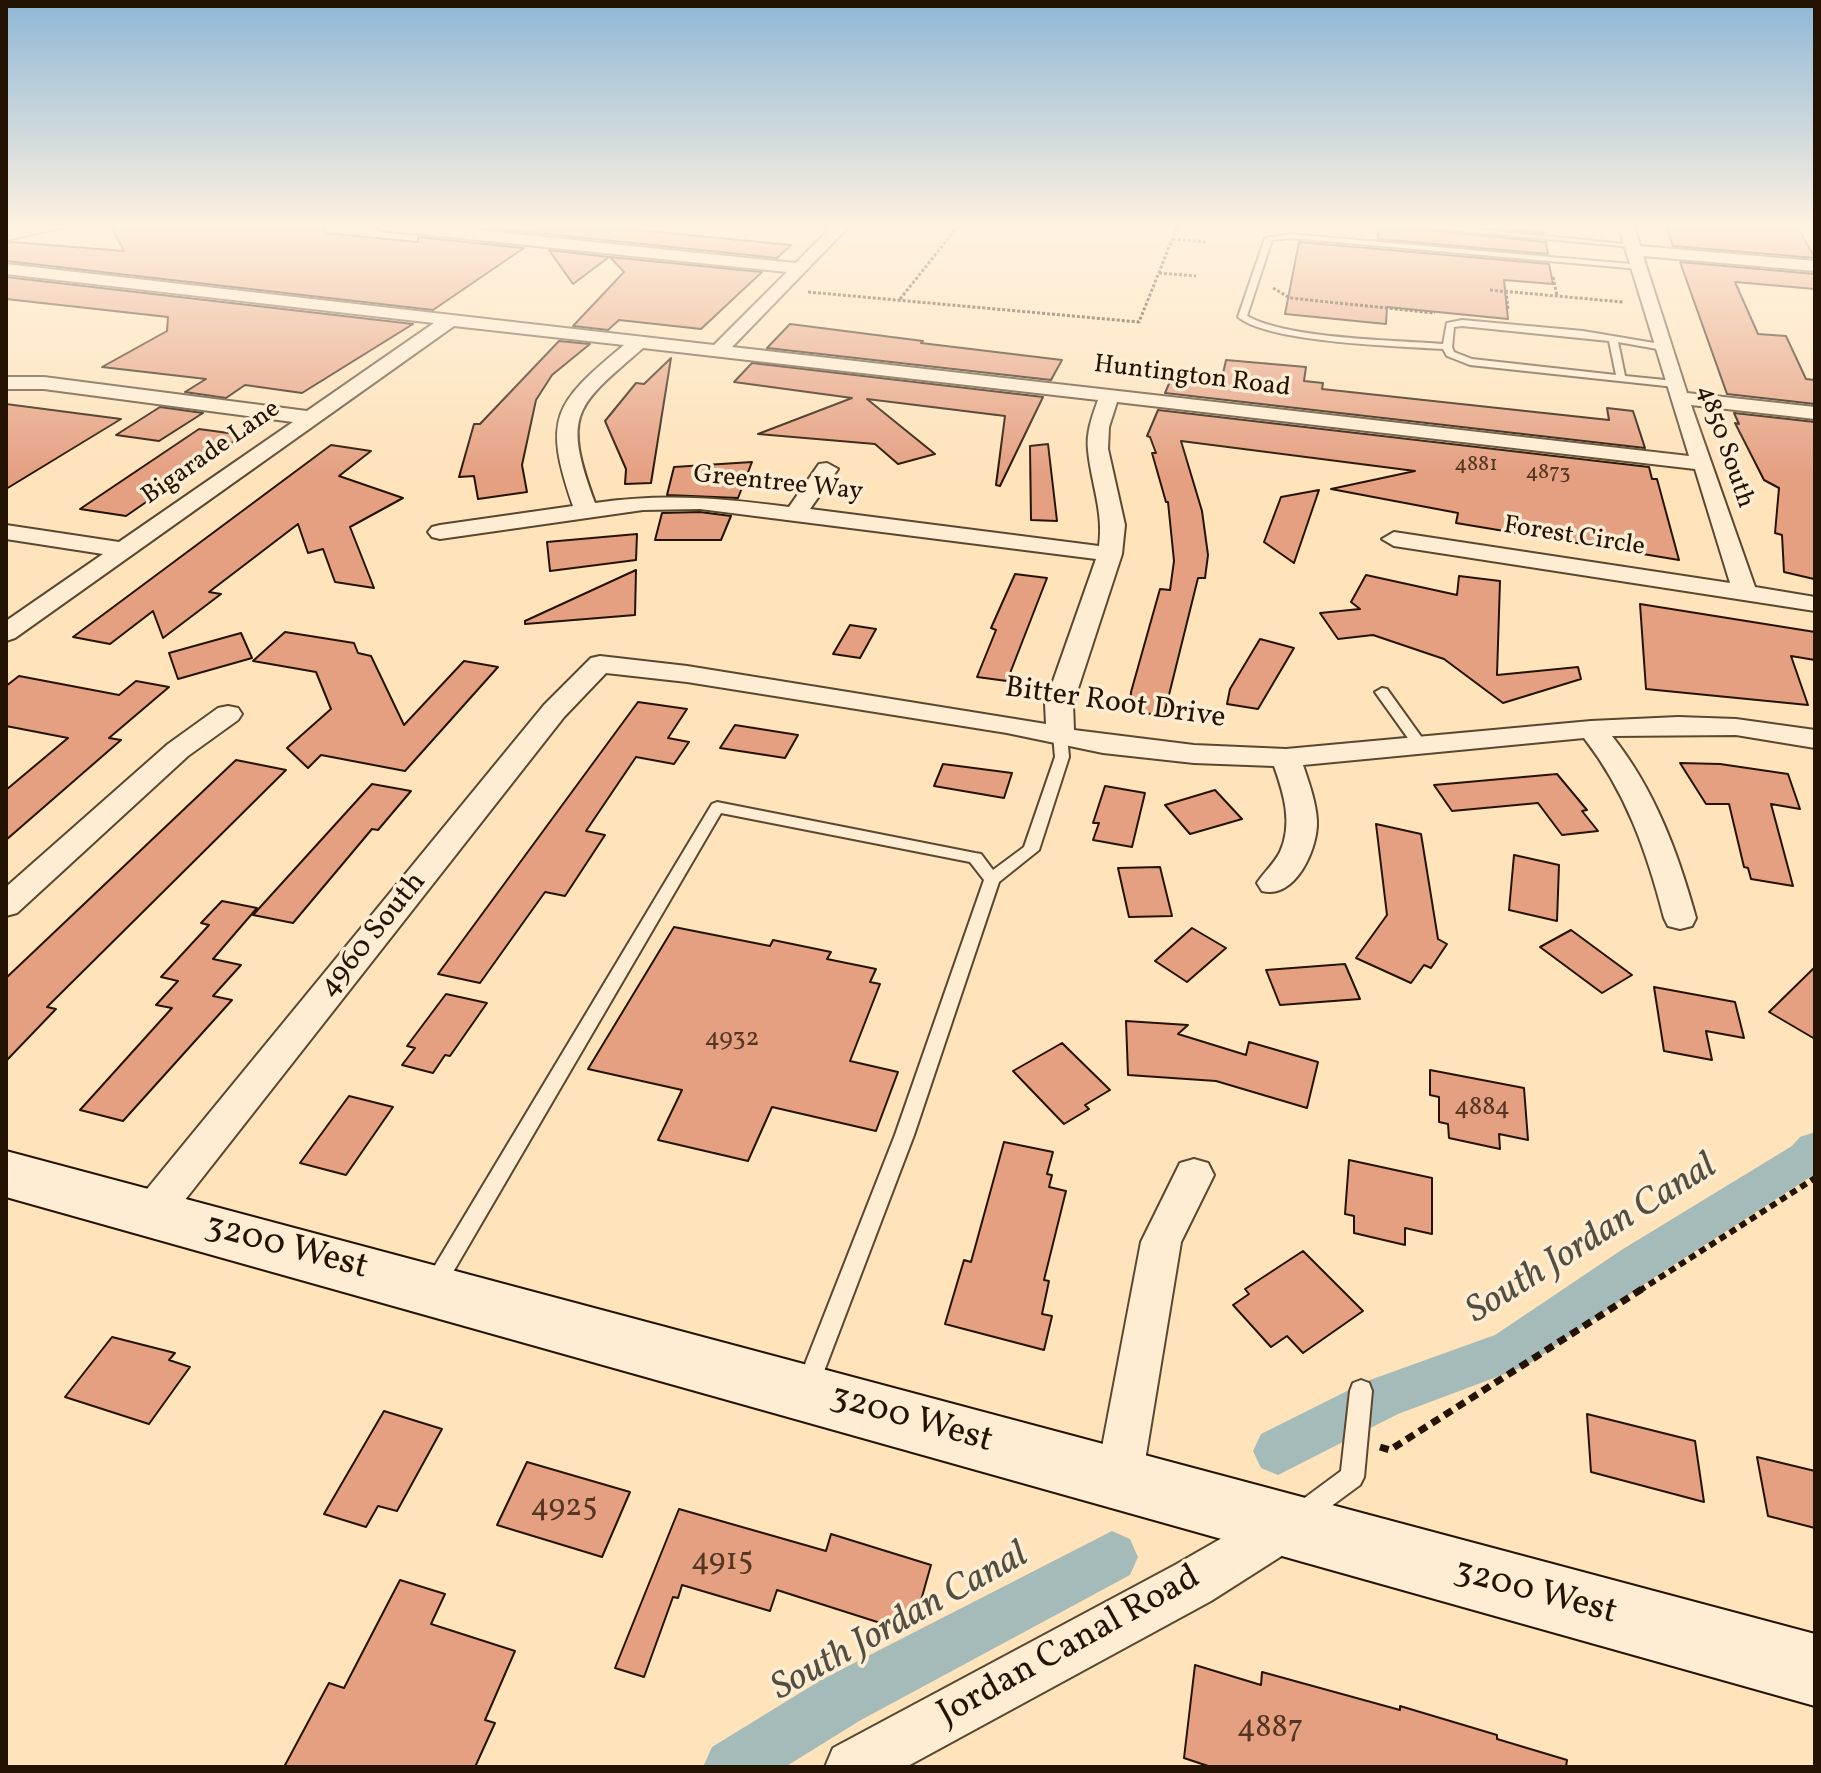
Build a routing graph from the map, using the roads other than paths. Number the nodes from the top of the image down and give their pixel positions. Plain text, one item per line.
1 (343, 308) edge
2 (761, 308) edge
3 (1245, 308) edge
4 (1651, 308) edge
5 (450, 320) junction
6 (640, 341) junction
7 (1613, 342) junction
8 (1447, 347) junction
9 (1663, 347) junction
10 (719, 350) junction
11 (1621, 378) junction
12 (8, 382) edge
13 (1677, 391) junction
14 (1109, 395) junction
15 (1815, 413) edge
16 (311, 418) junction
17 (1704, 464) junction
18 (827, 469) dead end
19 (586, 510) junction
20 (797, 512) junction
21 (6, 532) edge
22 (440, 532) dead end
23 (1394, 539) dead end
24 (123, 550) junction
25 (1110, 554) junction
26 (1745, 593) junction
27 (1815, 604) edge
28 (6, 633) edge
29 (600, 664) joint
30 (1382, 692) dead end
31 (228, 714) dead end
32 (1591, 729) junction
33 (1060, 735) junction
34 (1815, 739) edge
35 (1420, 745) junction
36 (1286, 758) junction
37 (992, 879) junction
38 (1273, 883) dead end
39 (6, 905) edge
40 (1680, 918) dead end
41 (6, 1174) edge
42 (1194, 1175) dead end
43 (152, 1212) junction
44 (432, 1289) junction
45 (1361, 1391) dead end
46 (805, 1392) junction
47 (1119, 1479) junction
48 (1285, 1526) junction
49 (1815, 1670) edge
50 (852, 1767) edge

1 - 5 street, Huntington Road
2 - 10 street
3 - 8 lane
4 - 9 street, 4850 South
5 - 6 street, Huntington Road
5 - 16 street, Bigarade Lane
6 - 10 street, Huntington Road
6 - 19 street
7 - 8 lane
7 - 9 lane
7 - 11 lane
8 - 11 lane
9 - 13 street, 4850 South
10 - 14 street, Huntington Road
11 - 13 lane
12 - 16 street
13 - 15 street
13 - 17 street, 4850 South
14 - 17 street, Huntington Road
14 - 25 street
16 - 24 street, Bigarade Lane
17 - 26 street, 4850 South
18 - 20 street
19 - 20 street, Greentree Way
19 - 22 street, Greentree Way
20 - 25 street, Greentree Way
21 - 24 street
23 - 26 street, Forest Circle
24 - 28 street, Bigarade Lane
25 - 33 street
26 - 27 street, Forest Circle
29 - 33 street, Bitter Root Drive
29 - 43 street, 4960 South
30 - 35 lane
31 - 39 street
32 - 34 street, Bitter Root Drive
32 - 35 street, Bitter Root Drive
32 - 40 street
33 - 36 street, Bitter Root Drive
33 - 37 lane
35 - 36 street, Bitter Root Drive
36 - 38 street
37 - 44 lane
37 - 46 lane
41 - 43 street, 3200 West
42 - 47 street
43 - 44 street, 3200 West
44 - 46 street, 3200 West
45 - 48 lane
46 - 47 street, 3200 West
47 - 48 street, 3200 West
48 - 49 street, 3200 West
48 - 50 street, Jordan Canal Road

